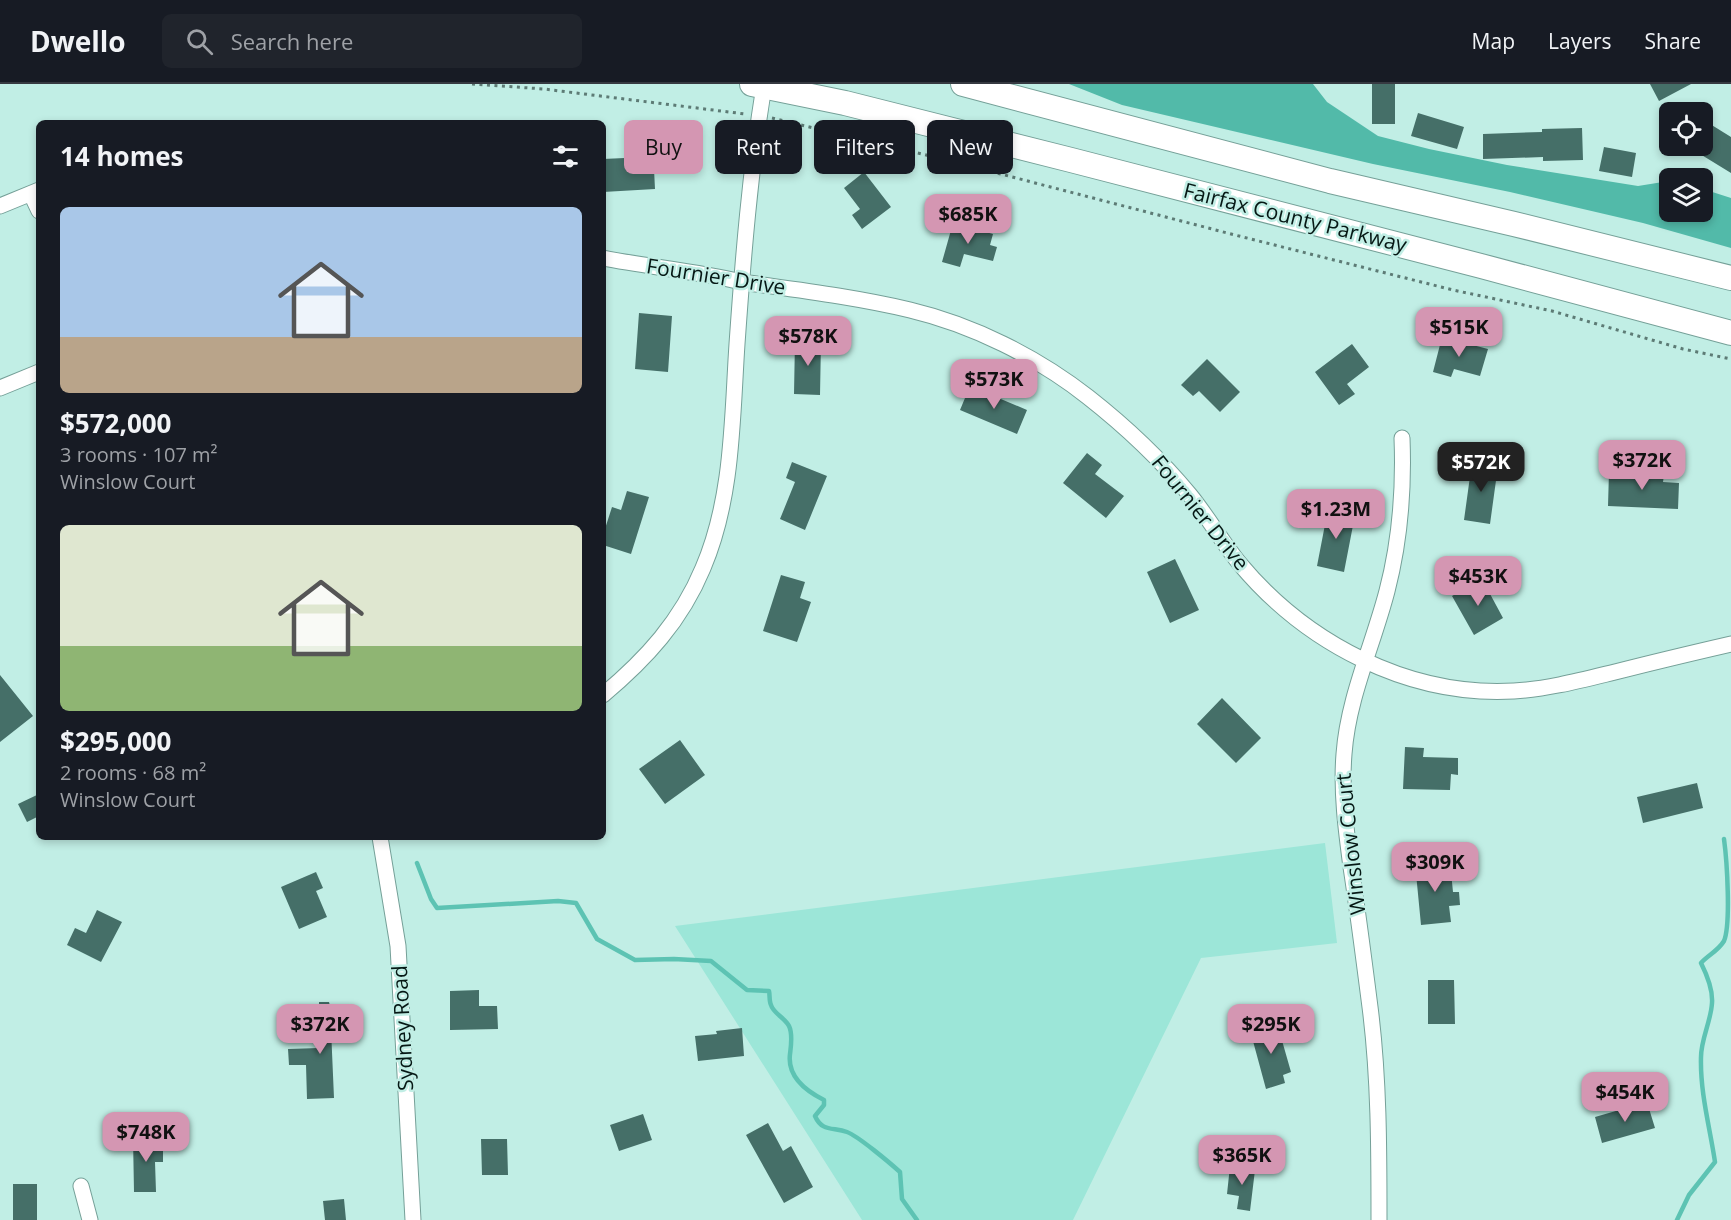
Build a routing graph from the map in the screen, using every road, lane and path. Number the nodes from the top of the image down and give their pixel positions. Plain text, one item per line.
1 (472, 84) edge
2 (963, 84) edge
3 (758, 85) edge
4 (759, 116) junction
5 (35, 192) edge
6 (0, 206) edge
7 (606, 259) edge
8 (1731, 278) edge
9 (742, 282) junction
10 (1731, 333) edge
11 (1731, 358) edge
12 (36, 373) edge
13 (0, 388) edge
14 (1402, 438) dead end
15 (1731, 644) edge
16 (1365, 660) junction
17 (606, 692) edge
18 (380, 840) edge
19 (81, 1186) dead end
20 (90, 1220) edge
21 (413, 1220) edge
22 (1379, 1220) edge

1 - 4 path
2 - 8 highway
3 - 4 street
3 - 10 highway, Fairfax County Parkway
4 - 9 street
4 - 11 path
5 - 6 street
7 - 9 street, Fournier Drive
9 - 16 street, Fournier Drive
9 - 17 street
12 - 13 street
14 - 16 street, Winslow Court
15 - 16 street, Fournier Drive
16 - 22 street, Winslow Court
18 - 21 street, Sydney Road
19 - 20 street

